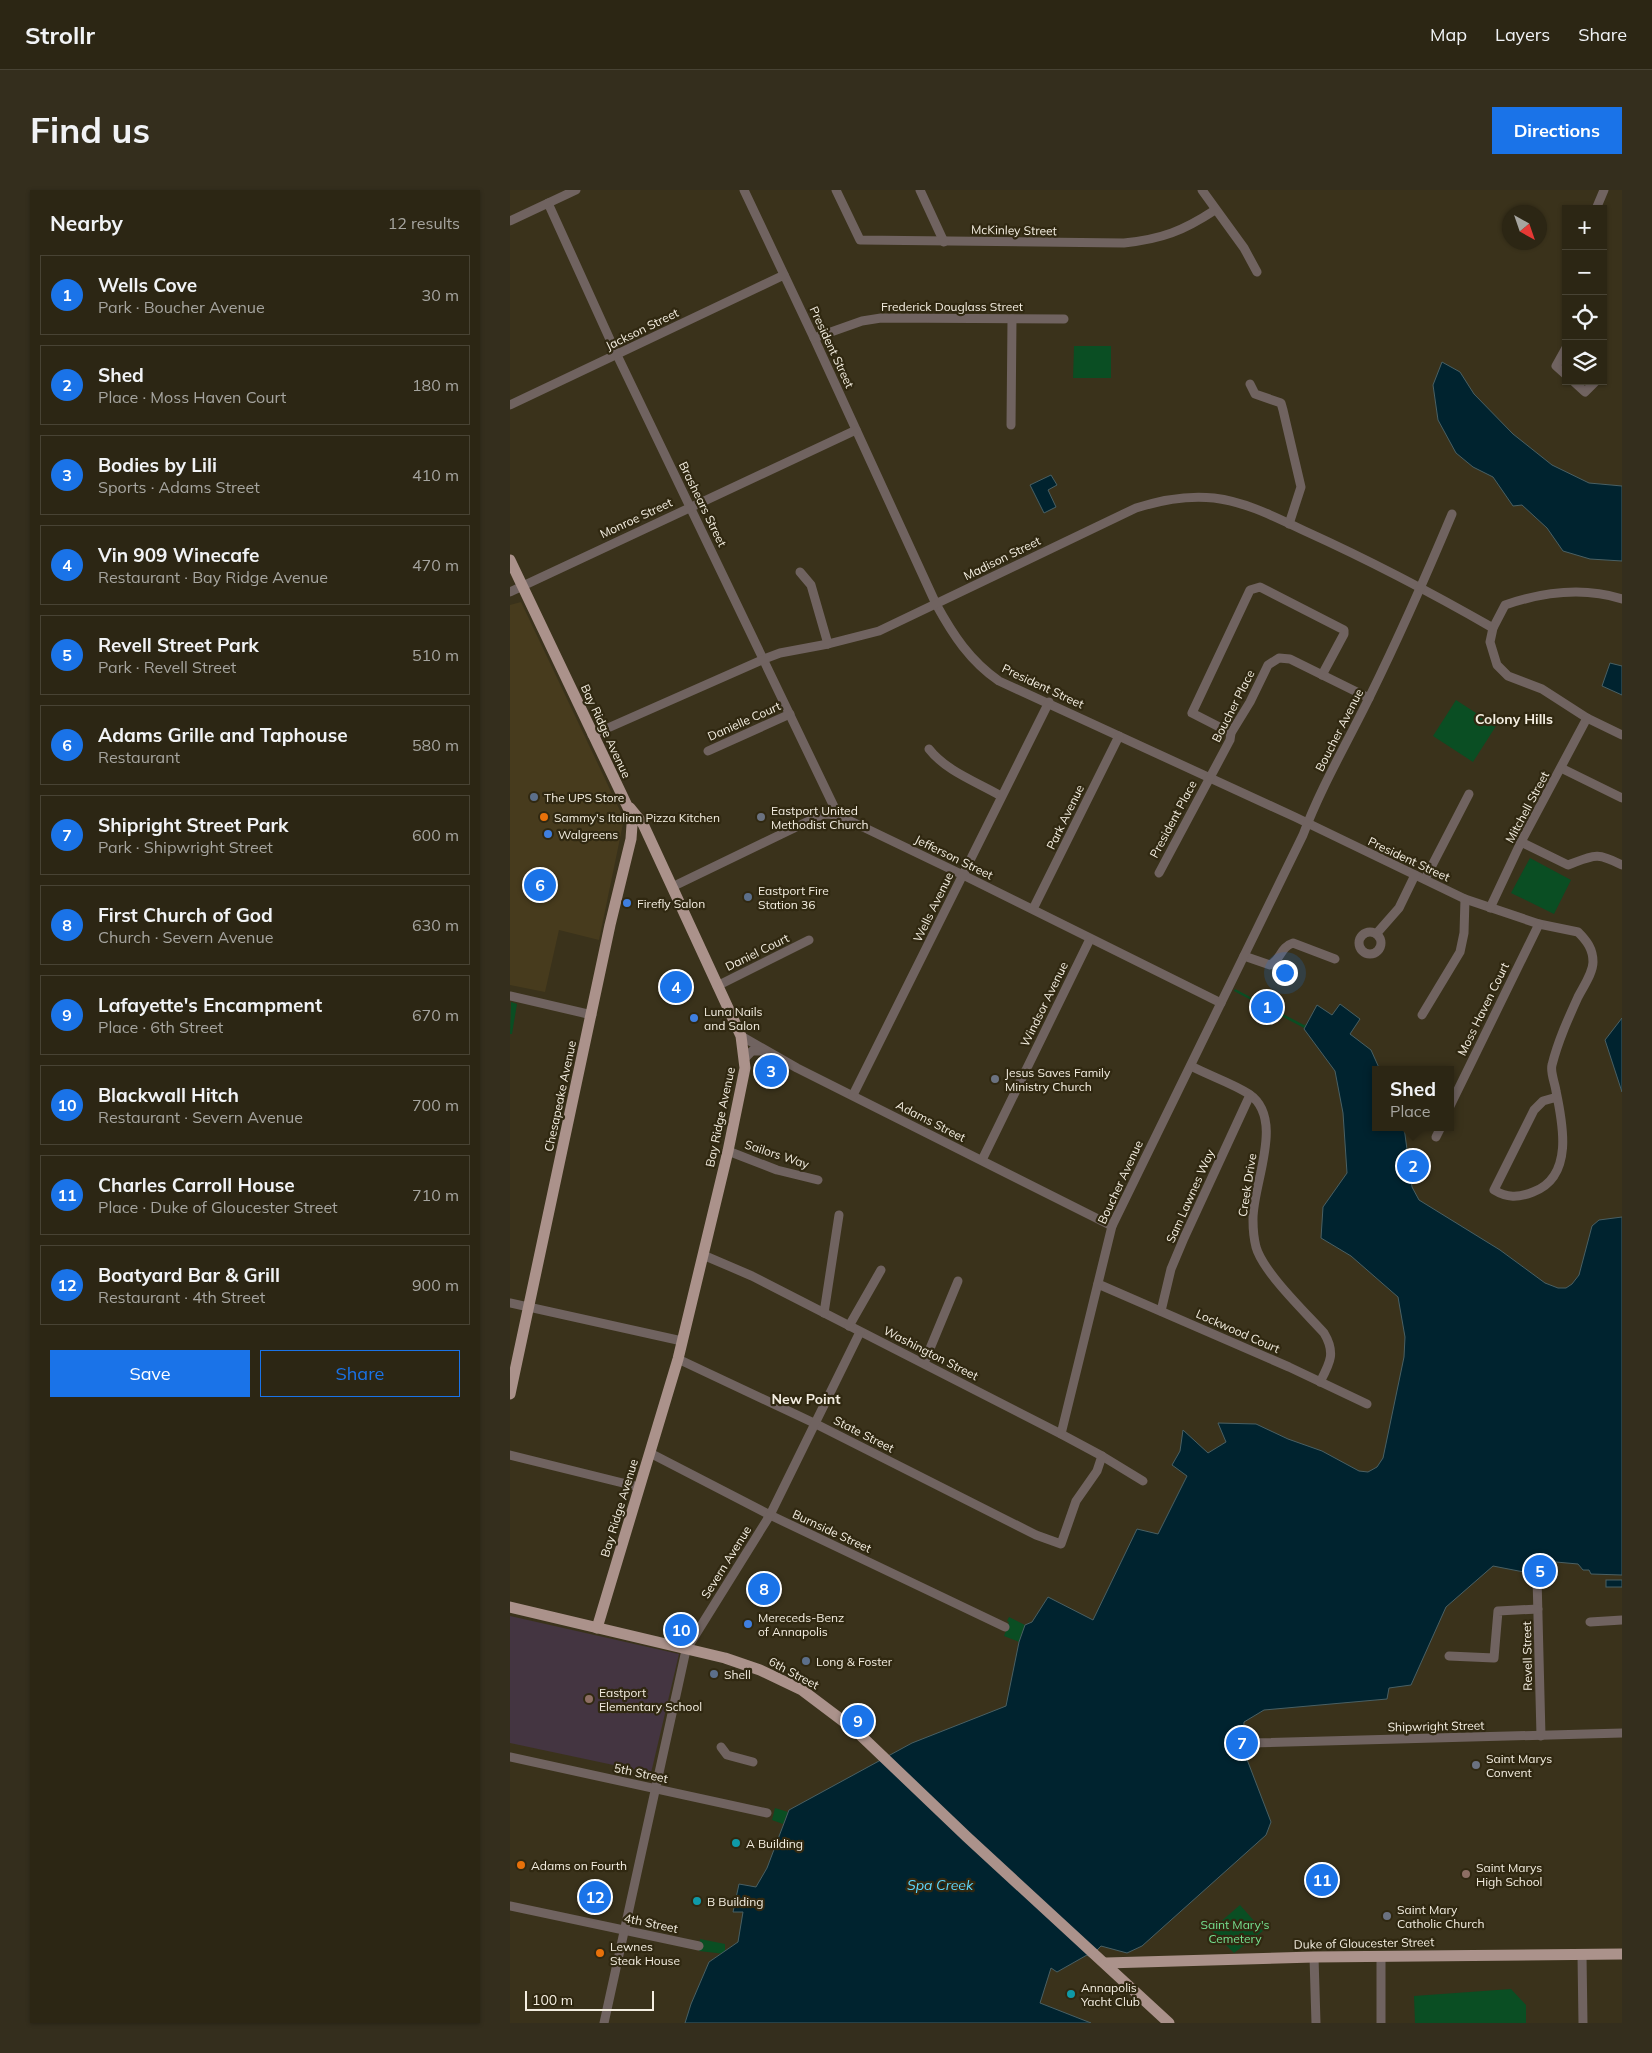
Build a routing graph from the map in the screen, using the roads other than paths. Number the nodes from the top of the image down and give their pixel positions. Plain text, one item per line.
1 (576, 190) edge
2 (744, 190) edge
3 (836, 190) edge
4 (920, 190) edge
5 (1202, 190) edge
6 (1604, 190) edge
7 (548, 203) junction
8 (1598, 205) edge
9 (1215, 210) junction
10 (510, 221) edge
11 (944, 242) junction
12 (1257, 272) dead end
13 (784, 275) junction
14 (1064, 318) dead end
15 (1012, 319) junction
16 (814, 338) junction
17 (618, 355) junction
18 (1562, 355) edge
19 (1562, 371) edge
20 (1250, 384) dead end
21 (1578, 385) edge
22 (1592, 385) edge
23 (510, 405) edge
24 (1011, 425) dead end
25 (856, 430) junction
26 (690, 506) junction
27 (1452, 514) dead end
28 (1289, 524) junction
29 (510, 560) edge
30 (800, 572) dead end
31 (522, 585) junction
32 (1421, 587) junction
33 (510, 592) edge
34 (1622, 599) edge
35 (936, 604) junction
36 (1493, 628) junction
37 (828, 644) junction
38 (764, 658) junction
39 (1322, 675) junction
40 (1369, 698) junction
41 (1048, 702) junction
42 (790, 714) junction
43 (1587, 718) junction
44 (1231, 733) junction
45 (592, 735) junction
46 (1622, 735) edge
47 (1119, 736) junction
48 (929, 749) dead end
49 (708, 751) dead end
50 (1561, 768) junction
51 (1210, 777) junction
52 (1469, 794) dead end
53 (1001, 796) junction
54 (1622, 798) edge
55 (626, 805) junction
56 (838, 815) junction
57 (1307, 824) junction
58 (631, 839) junction
59 (1521, 842) junction
60 (662, 865) junction
61 (1622, 865) edge
62 (1159, 873) dead end
63 (963, 875) junction
64 (1414, 875) junction
65 (1425, 879) junction
66 (672, 887) junction
67 (1465, 899) junction
68 (1490, 908) junction
69 (1033, 909) junction
70 (1539, 924) junction
71 (1376, 933) dead end
72 (1090, 939) junction
73 (809, 940) dead end
74 (1244, 956) junction
75 (1335, 959) dead end
76 (717, 986) junction
77 (510, 996) edge
78 (1221, 1003) junction
79 (592, 1015) junction
80 (1422, 1015) dead end
81 (741, 1036) junction
82 (769, 1051) junction
83 (744, 1059) junction
84 (1191, 1066) junction
85 (1250, 1094) junction
86 (853, 1095) junction
87 (1557, 1097) junction
88 (1454, 1098) edge
89 (1438, 1131) edge
90 (1436, 1137) dead end
91 (728, 1151) junction
92 (982, 1160) junction
93 (818, 1180) dead end
94 (839, 1215) dead end
95 (1112, 1226) junction
96 (703, 1254) junction
97 (880, 1270) dead end
98 (958, 1281) dead end
99 (1098, 1284) junction
100 (510, 1303) edge
101 (528, 1307) junction
102 (1160, 1311) junction
103 (824, 1313) junction
104 (849, 1326) junction
105 (860, 1332) junction
106 (682, 1341) junction
107 (678, 1359) junction
108 (924, 1363) junction
109 (512, 1379) edge
110 (1320, 1382) junction
111 (510, 1394) edge
112 (1367, 1404) dead end
113 (814, 1423) junction
114 (1060, 1434) junction
115 (650, 1453) junction
116 (510, 1455) edge
117 (1102, 1456) junction
118 (1143, 1481) dead end
119 (639, 1487) junction
120 (770, 1515) junction
121 (1537, 1576) dead end
122 (510, 1607) edge
123 (1538, 1609) junction
124 (1622, 1620) edge
125 (1590, 1622) dead end
126 (1005, 1627) dead end
127 (597, 1628) junction
128 (686, 1650) junction
129 (1449, 1656) dead end
130 (1622, 1733) edge
131 (1541, 1736) junction
132 (1250, 1743) dead end
133 (721, 1747) dead end
134 (510, 1756) edge
135 (752, 1762) dead end
136 (655, 1788) junction
137 (767, 1813) dead end
138 (510, 1906) edge
139 (624, 1930) junction
140 (699, 1946) dead end
141 (1582, 1954) junction
142 (1622, 1954) edge
143 (1381, 1956) junction
144 (1314, 1957) junction
145 (1106, 1963) junction
146 (604, 2023) edge
147 (1170, 2023) edge
148 (1316, 2023) edge
149 (1381, 2023) edge
150 (1583, 2023) edge

1 - 7 street
2 - 13 street, President Street
3 - 11 street, McKinley Street
4 - 11 street
5 - 9 street
6 - 8 street
7 - 10 street
7 - 17 street, Brashears Street
9 - 11 street, McKinley Street
9 - 12 street
13 - 16 street, President Street
13 - 17 street, Jackson Street
14 - 15 street, Frederick Douglass Street
15 - 16 street, Frederick Douglass Street
15 - 24 street
16 - 25 street, President Street
17 - 23 street, Jackson Street
17 - 26 street, Brashears Street
18 - 19 street
20 - 28 street
21 - 22 street
25 - 26 street, Monroe Street
25 - 35 street, President Street
26 - 31 street, Monroe Street
26 - 38 street, Brashears Street
27 - 32 street, Boucher Avenue
28 - 32 street, Madison Street
28 - 35 street, Madison Street
29 - 31 main road, Bay Ridge Avenue
30 - 37 street
31 - 33 street, Monroe Street
31 - 45 main road, Bay Ridge Avenue
32 - 36 street, Madison Street
32 - 40 street, Boucher Avenue
34 - 36 street
35 - 37 street, Madison Street
35 - 41 street, President Street
36 - 43 street
37 - 38 street, Madison Street
38 - 42 street, Brashears Street
38 - 45 street, Madison Street
39 - 40 street, Boucher Place
39 - 44 street, Boucher Place
39 - 44 street
40 - 57 street, Boucher Avenue
41 - 47 street, President Street
41 - 53 street, Wells Avenue
42 - 49 street, Danielle Court
42 - 56 street, Brashears Street
43 - 46 street
43 - 50 street, Mitchell Street
44 - 51 street, Boucher Place
45 - 55 main road, Bay Ridge Avenue
47 - 51 street, President Street
47 - 69 street, Park Avenue
48 - 53 street
50 - 54 street
50 - 59 street, Mitchell Street
51 - 57 street, President Street
51 - 62 street, President Place
52 - 65 street
53 - 63 street, Wells Avenue
55 - 58 main road, Chesapeake Avenue
55 - 60 main road, Bay Ridge Avenue
56 - 63 street, Jefferson Street
56 - 66 street
57 - 64 street, President Street
57 - 74 street, Boucher Avenue
58 - 60 main road
58 - 79 main road, Chesapeake Avenue
59 - 61 street
59 - 68 street, Mitchell Street
60 - 66 main road, Bay Ridge Avenue
63 - 69 street, Jefferson Street
63 - 86 street, Wells Avenue
64 - 65 street, President Street
64 - 71 street
65 - 67 street, President Street
66 - 76 main road, Bay Ridge Avenue
67 - 68 street, President Street
67 - 80 street
68 - 70 street, President Street
69 - 72 street, Jefferson Street
70 - 87 street, President Street
70 - 88 street, Moss Haven Court
72 - 78 street, Jefferson Street
72 - 92 street, Windsor Avenue
73 - 76 street, Daniel Court
74 - 75 street
74 - 78 street, Boucher Avenue
76 - 81 main road, Bay Ridge Avenue
77 - 79 street
78 - 84 street, Boucher Avenue
79 - 101 main road, Chesapeake Avenue
81 - 82 street, Adams Street
81 - 83 main road, Bay Ridge Avenue
82 - 83 street
82 - 86 street, Adams Street
83 - 91 main road, Bay Ridge Avenue
84 - 85 street, Creek Drive
84 - 95 street, Boucher Avenue
85 - 102 street, Sam Lawnes Way
85 - 110 street, Creek Drive
86 - 92 street, Adams Street
87 - 87 street
89 - 90 street
91 - 93 street, Sailors Way
91 - 96 main road, Bay Ridge Avenue
92 - 95 street, Adams Street
94 - 103 street
95 - 99 street, Boucher Avenue
96 - 103 street, Washington Street
96 - 106 main road, Bay Ridge Avenue
97 - 104 street
98 - 108 street
99 - 102 street, Lockwood Court
99 - 114 street, Boucher Avenue
100 - 101 street
101 - 106 street
101 - 109 main road, Chesapeake Avenue
102 - 110 street, Lockwood Court
103 - 104 street, Washington Street
104 - 105 street, Washington Street
105 - 108 street, Washington Street
105 - 113 street, Severn Avenue
106 - 107 main road, Bay Ridge Avenue
107 - 113 street, State Street
107 - 115 main road, Bay Ridge Avenue
108 - 114 street, Washington Street
109 - 111 main road, Chesapeake Avenue
110 - 112 street, Lockwood Court
113 - 117 street, State Street
113 - 120 street, Severn Avenue
114 - 117 street, Washington Street
115 - 119 main road, Bay Ridge Avenue
115 - 120 street, Burnside Street
116 - 119 street
117 - 118 street, Washington Street
119 - 127 main road, Bay Ridge Avenue
120 - 126 street, Burnside Street
120 - 128 street, Severn Avenue
121 - 123 street, Revell Street
122 - 127 main road, 6th Street
123 - 129 street
123 - 131 street, Revell Street
124 - 125 street
127 - 128 main road, 6th Street
128 - 136 street, Severn Avenue
128 - 145 main road, 6th Street
130 - 131 street, Shipwright Street
131 - 132 street, Shipwright Street
133 - 135 street
134 - 136 street, 5th Street
136 - 137 street, 5th Street
136 - 139 street, Severn Avenue
138 - 139 street, 4th Street
139 - 140 street, 4th Street
139 - 146 street, Severn Avenue
141 - 142 main road, Duke of Gloucester Street
141 - 143 main road, Duke of Gloucester Street
141 - 150 street
143 - 144 main road, Duke of Gloucester Street
143 - 149 street
144 - 145 main road, Duke of Gloucester Street
144 - 148 street
145 - 147 main road, 6th Street

